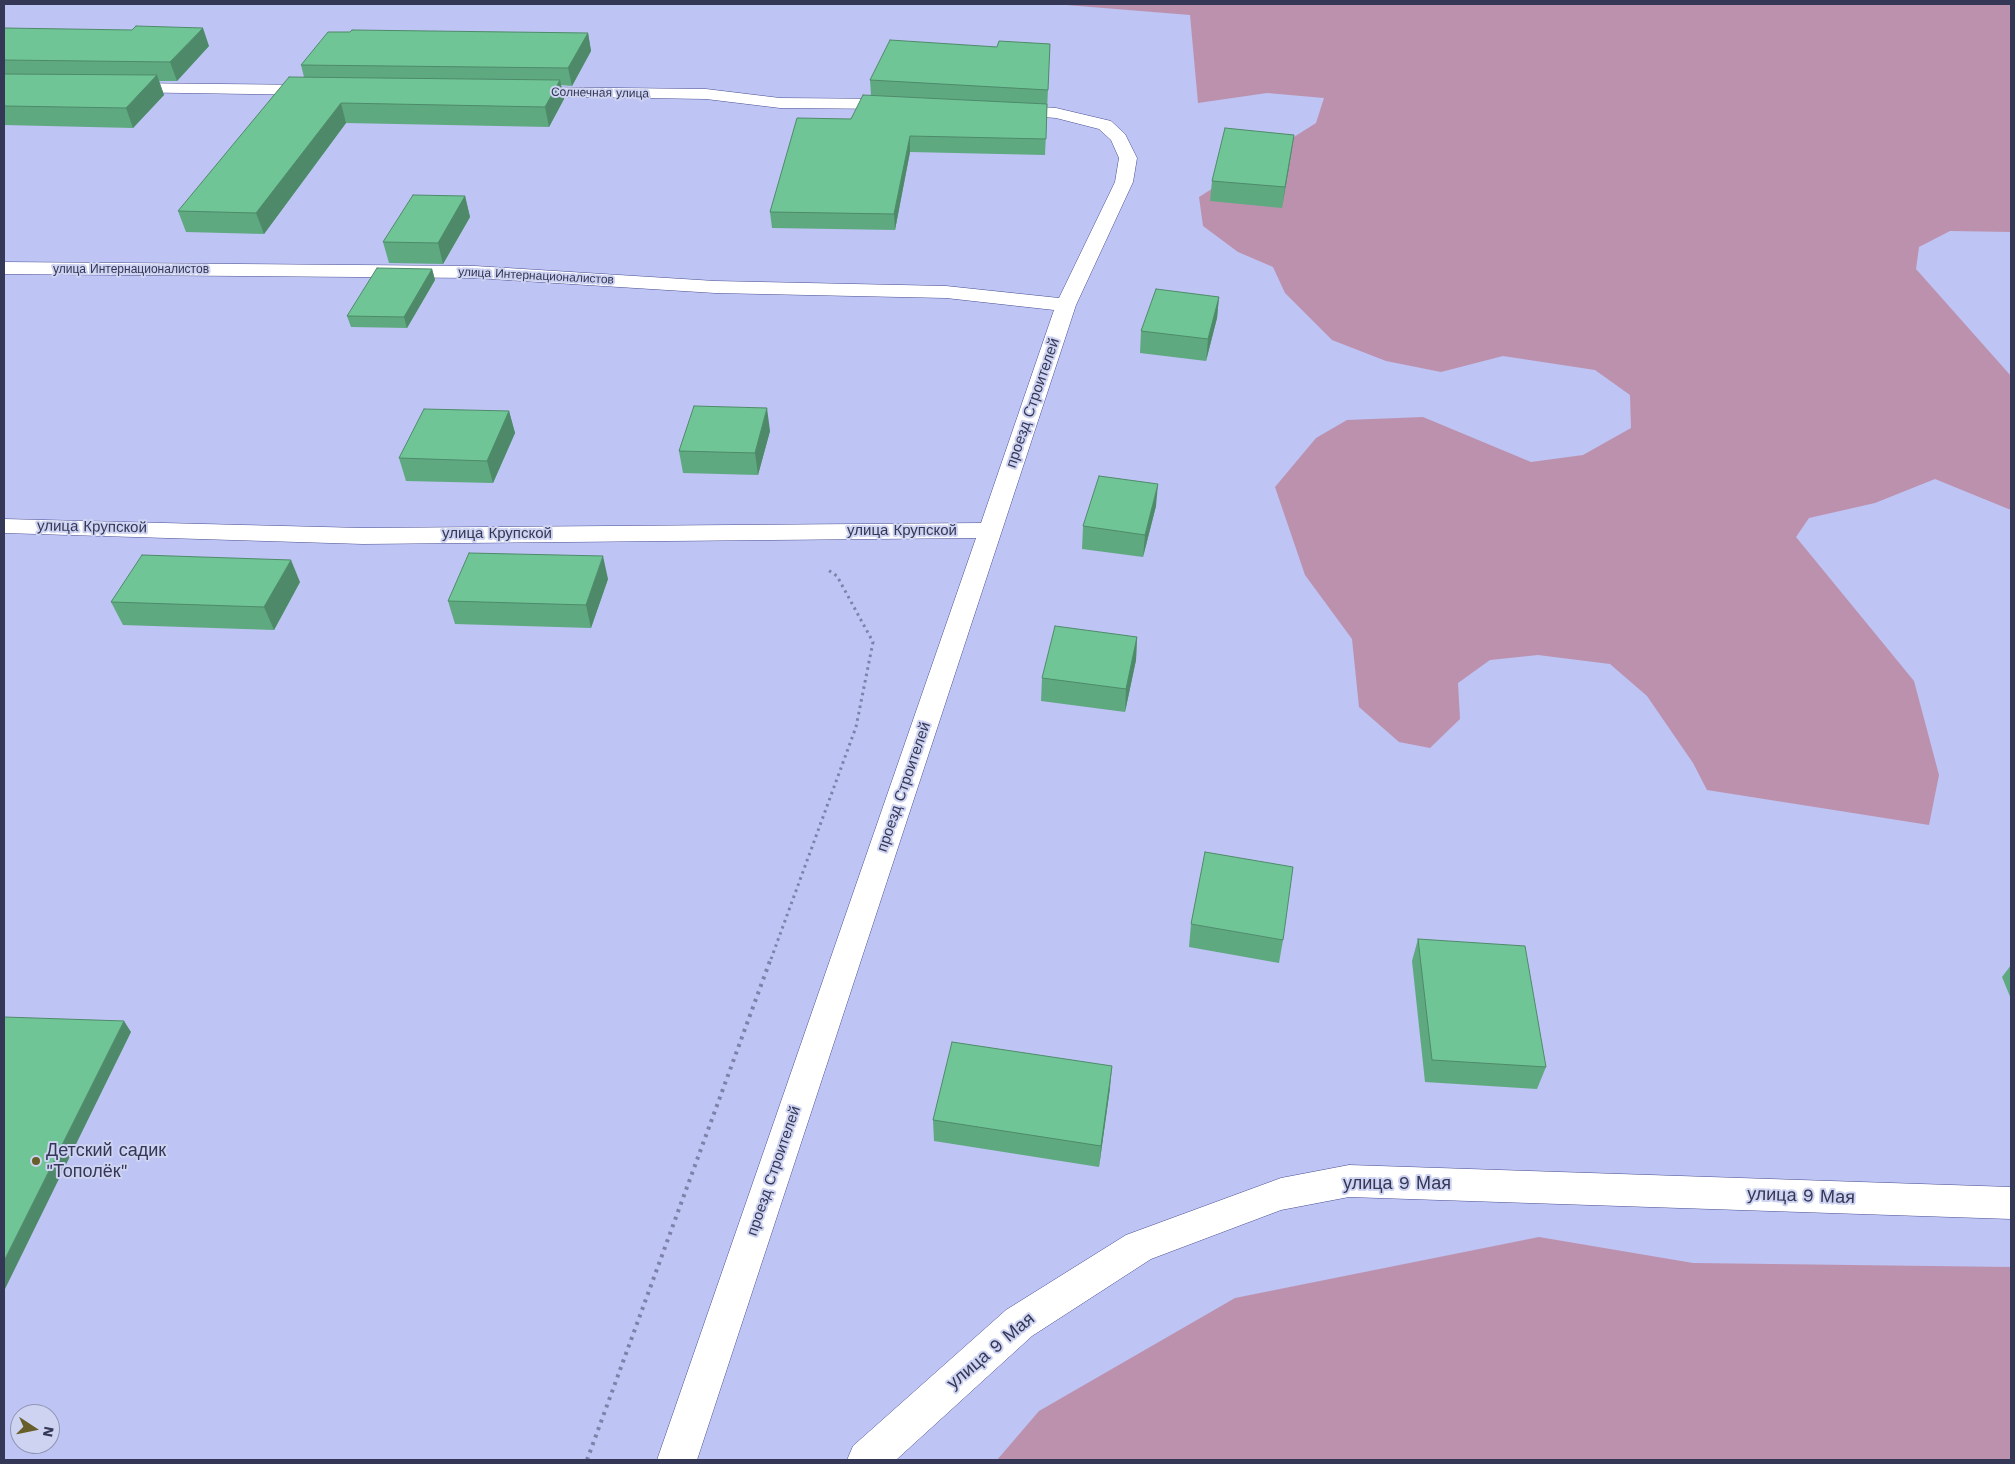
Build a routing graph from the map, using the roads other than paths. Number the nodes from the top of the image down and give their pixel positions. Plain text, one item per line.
1 (112, 88) edge
2 (330, 90) edge
3 (508, 92) edge
4 (914, 105) edge
5 (990, 109) edge
6 (4, 268) edge
7 (1066, 305) junction
8 (4, 526) edge
9 (991, 530) junction
10 (2011, 1203) edge
11 (677, 1460) edge
12 (867, 1460) edge

1 - 2 street
3 - 4 street, Солнечная улица
5 - 7 street, проезд Строителей
6 - 7 street, улица Интернационалистов
7 - 9 street, проезд Строителей
8 - 9 street, улица Крупской
9 - 11 street, проезд Строителей
10 - 12 street, улица 9 Мая

